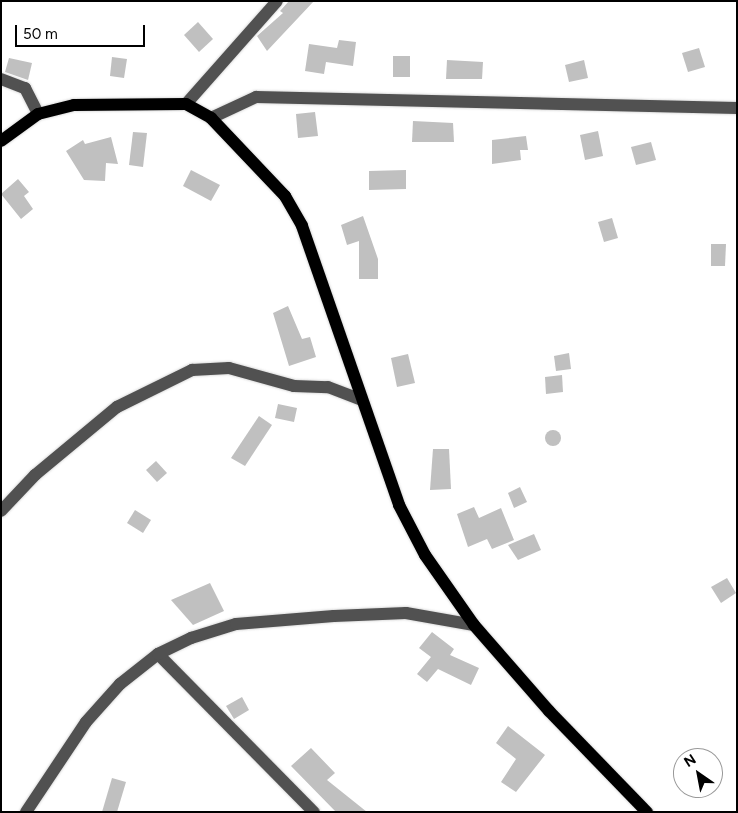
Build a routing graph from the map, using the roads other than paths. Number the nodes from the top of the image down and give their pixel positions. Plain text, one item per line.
1 (277, 1) edge
2 (1, 79) edge
3 (186, 104) junction
4 (737, 108) edge
5 (38, 114) junction
6 (211, 118) junction
7 (1, 141) edge
8 (362, 400) junction
9 (1, 511) edge
10 (474, 624) junction
11 (158, 654) junction
12 (26, 812) edge
13 (314, 812) edge
14 (647, 812) edge

1 - 3 street
2 - 5 street
3 - 5 main road
3 - 6 main road
4 - 6 street
5 - 7 main road
6 - 8 main road
8 - 9 street
8 - 10 main road
10 - 11 street
10 - 14 main road
11 - 12 street
11 - 13 street

